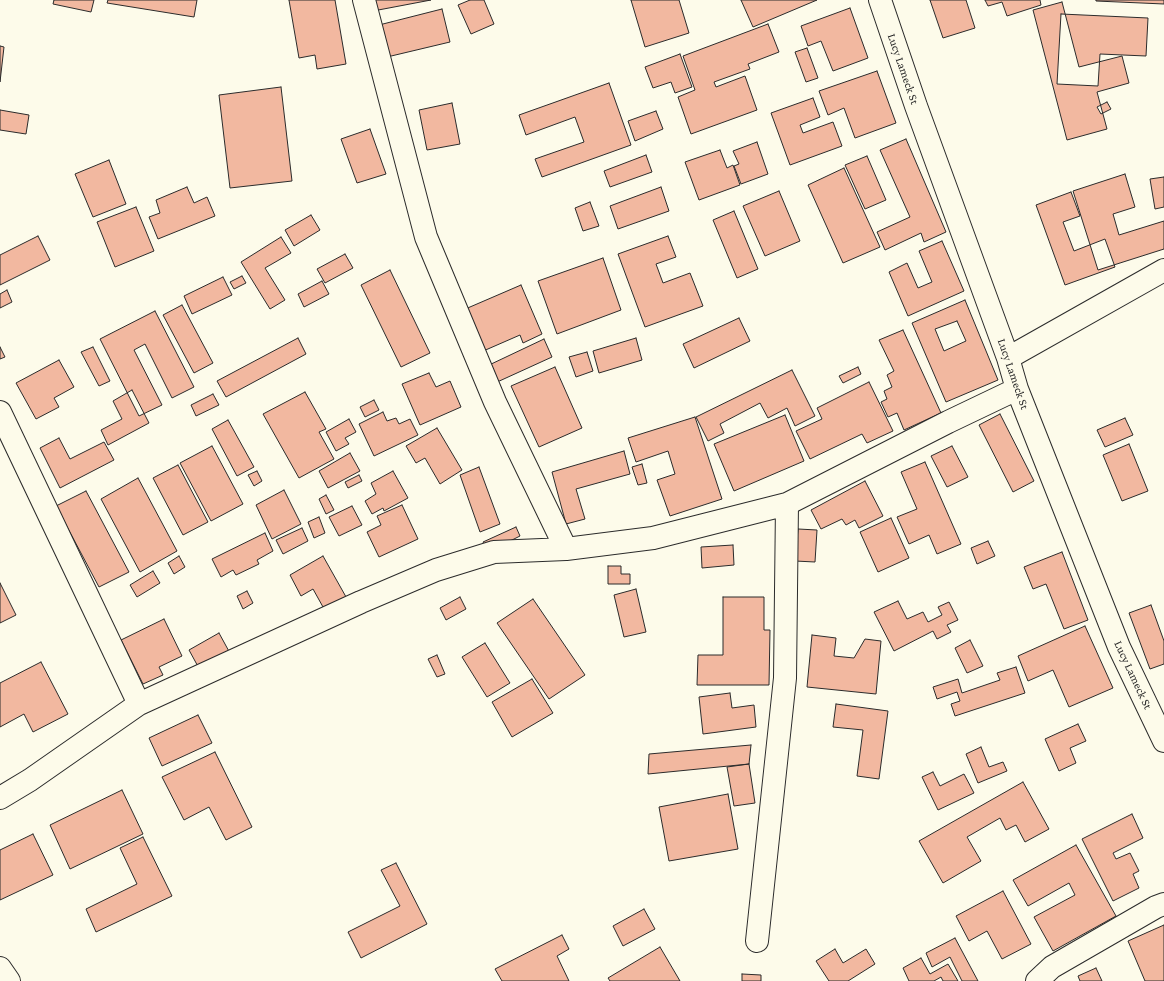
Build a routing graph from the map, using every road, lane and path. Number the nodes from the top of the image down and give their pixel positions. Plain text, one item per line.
1 (364, 0) edge
2 (880, 0) edge
3 (1164, 270) edge
4 (1008, 358) junction
5 (1017, 389) junction
6 (0, 412) edge
7 (787, 504) junction
8 (566, 549) junction
9 (139, 704) junction
10 (1164, 741) edge
11 (0, 798) edge
12 (1164, 904) edge
13 (757, 941) dead end
14 (0, 968) edge
15 (9, 981) edge
16 (1037, 981) edge

1 - 8 street
2 - 4 street, Lucy Lameck St
3 - 4 street
4 - 5 street, Lucy Lameck St
5 - 7 street
5 - 10 street, Lucy Lameck St
6 - 9 street
7 - 8 street
7 - 13 street
8 - 9 street
9 - 11 street
12 - 16 street
14 - 15 street

